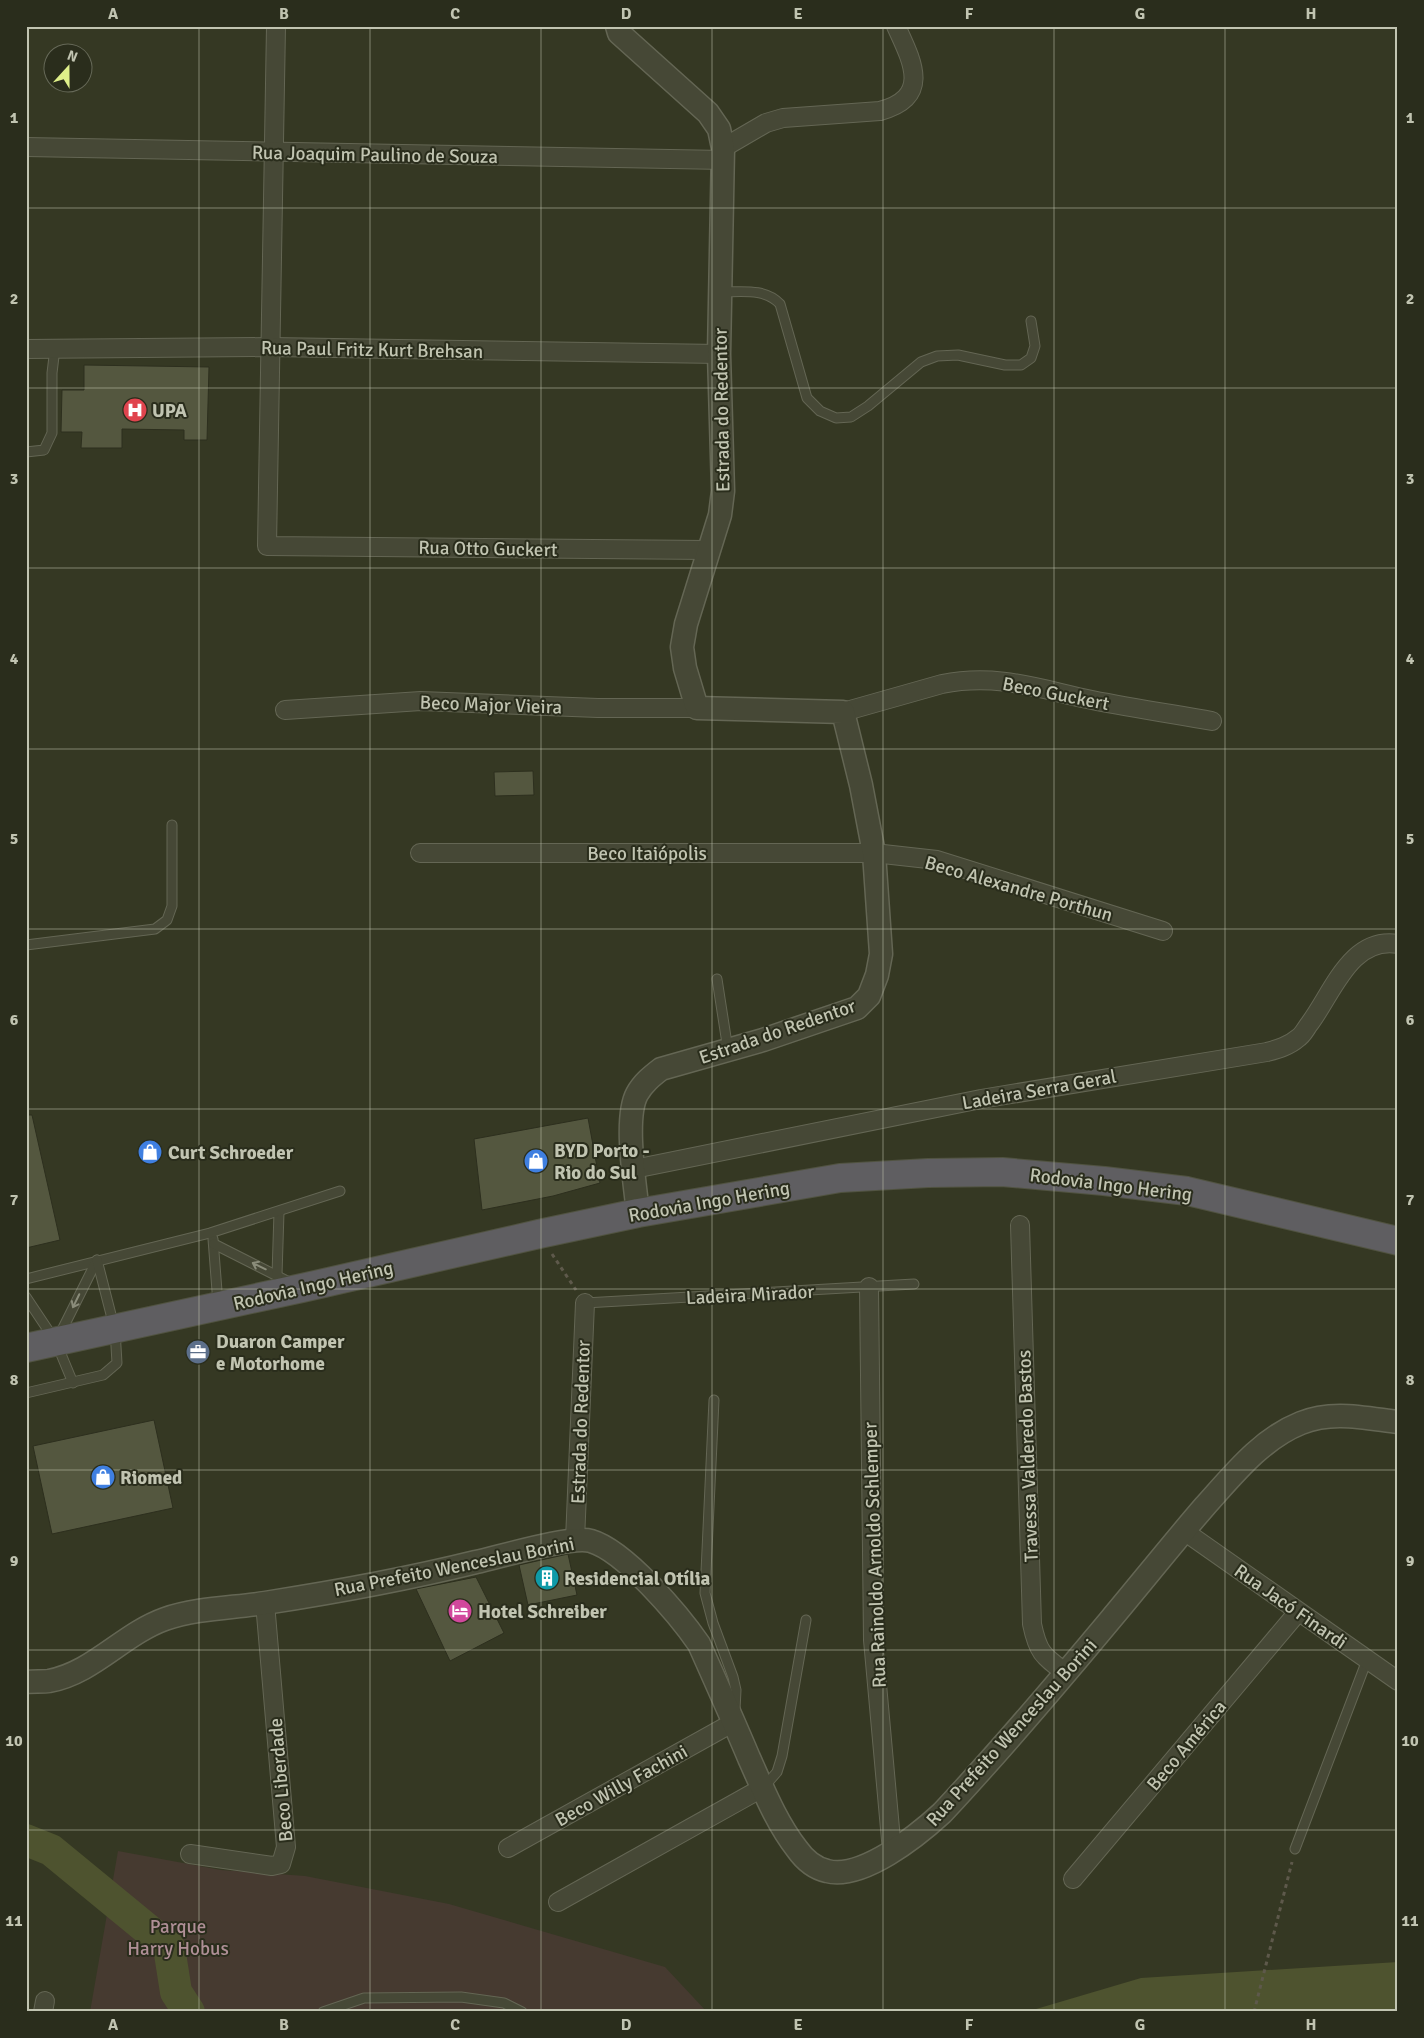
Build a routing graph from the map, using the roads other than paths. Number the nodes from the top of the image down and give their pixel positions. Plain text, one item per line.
1 (276, 26) edge
2 (617, 26) edge
3 (896, 26) edge
4 (26, 147) edge
5 (274, 152) junction
6 (724, 154) junction
7 (721, 292) junction
8 (1031, 321) dead end
9 (55, 348) junction
10 (271, 348) junction
11 (26, 349) edge
12 (718, 354) junction
13 (26, 452) edge
14 (708, 550) junction
15 (697, 708) junction
16 (285, 710) dead end
17 (843, 712) junction
18 (1212, 721) dead end
19 (172, 825) dead end
20 (420, 853) dead end
21 (874, 853) junction
22 (1163, 931) dead end
23 (1398, 944) edge
24 (26, 945) edge
25 (717, 979) dead end
26 (728, 1050) junction
27 (634, 1169) junction
28 (340, 1191) dead end
29 (279, 1212) junction
30 (638, 1213) junction
31 (1020, 1225) dead end
32 (210, 1232) junction
33 (1398, 1241) edge
34 (214, 1244) junction
35 (97, 1260) junction
36 (278, 1275) junction
37 (26, 1279) edge
38 (914, 1284) dead end
39 (869, 1287) junction
40 (302, 1288) junction
41 (26, 1298) edge
42 (585, 1303) joint
43 (218, 1306) junction
44 (116, 1330) junction
45 (56, 1342) junction
46 (26, 1348) edge
47 (73, 1383) junction
48 (26, 1393) edge
49 (714, 1400) dead end
50 (1398, 1422) edge
51 (1184, 1530) junction
52 (575, 1540) junction
53 (265, 1603) junction
54 (1298, 1612) junction
55 (806, 1620) dead end
56 (1367, 1660) junction
57 (1066, 1673) junction
58 (1398, 1681) edge
59 (26, 1682) edge
60 (734, 1722) junction
61 (762, 1788) junction
62 (508, 1848) dead end
63 (1296, 1849) road end
64 (892, 1852) junction
65 (190, 1854) dead end
66 (1073, 1879) dead end
67 (558, 1902) dead end
68 (323, 2012) edge
69 (522, 2012) edge

1 - 5 street
2 - 6 street, Estrada do Redentor
3 - 6 street
4 - 5 street, Rua Joaquim Paulino de Souza
5 - 6 street, Rua Joaquim Paulino de Souza
5 - 10 street
6 - 7 street, Estrada do Redentor
7 - 8 lane
7 - 12 street, Estrada do Redentor
9 - 10 street, Rua Paul Fritz Kurt Brehsan
9 - 11 street, Rua Paul Fritz Kurt Brehsan
9 - 13 lane
10 - 12 street, Rua Paul Fritz Kurt Brehsan
10 - 14 street, Rua Otto Guckert
12 - 14 street, Estrada do Redentor
14 - 15 street, Estrada do Redentor
15 - 16 street, Beco Major Vieira
15 - 17 street
17 - 18 street, Beco Guckert
17 - 21 street, Estrada do Redentor
19 - 24 lane
20 - 21 street, Beco Itaiópolis
21 - 22 street, Beco Alexandre Porthun
21 - 26 street, Estrada do Redentor
23 - 27 street, Ladeira Serra Geral
25 - 26 lane
26 - 27 street, Estrada do Redentor
27 - 30 street, Estrada do Redentor
28 - 29 lane
29 - 32 lane
29 - 36 lane
30 - 33 highway, Rodovia Ingo Hering
30 - 40 highway, Rodovia Ingo Hering
31 - 57 street, Travessa Valderedo Bastos
32 - 34 lane
32 - 35 lane
36 -> 34 lane
34 - 43 lane
35 - 37 lane
35 - 44 lane
35 -> 45 lane
36 - 40 lane
38 - 39 lane, Ladeira Mirador
39 - 42 lane, Ladeira Mirador
39 - 64 street, Rua Rainoldo Arnoldo Schlemper
40 - 43 highway, Rodovia Ingo Hering
41 - 45 lane
42 - 52 street, Estrada do Redentor
43 - 44 highway, Rodovia Ingo Hering
44 - 45 highway, Rodovia Ingo Hering
44 - 47 lane
45 - 46 highway, Rodovia Ingo Hering
45 - 47 lane
47 - 48 lane
49 - 60 lane
50 - 51 street, Rua Prefeito Wenceslau Borini
51 - 54 street, Rua Jacó Finardi
51 - 57 street, Rua Prefeito Wenceslau Borini
52 - 53 street, Rua Prefeito Wenceslau Borini
52 - 60 street, Rua Prefeito Wenceslau Borini
53 - 59 street, Rua Prefeito Wenceslau Borini
53 - 65 street, Beco Liberdade
54 - 56 street, Rua Jacó Finardi
54 - 66 street, Beco América
55 - 61 lane
56 - 58 street, Rua Jacó Finardi
56 - 63 lane
57 - 64 street, Rua Prefeito Wenceslau Borini
60 - 61 street, Rua Prefeito Wenceslau Borini
60 - 62 street, Beco Willy Fachini
61 - 64 street, Rua Prefeito Wenceslau Borini
61 - 67 street
68 - 69 lane

